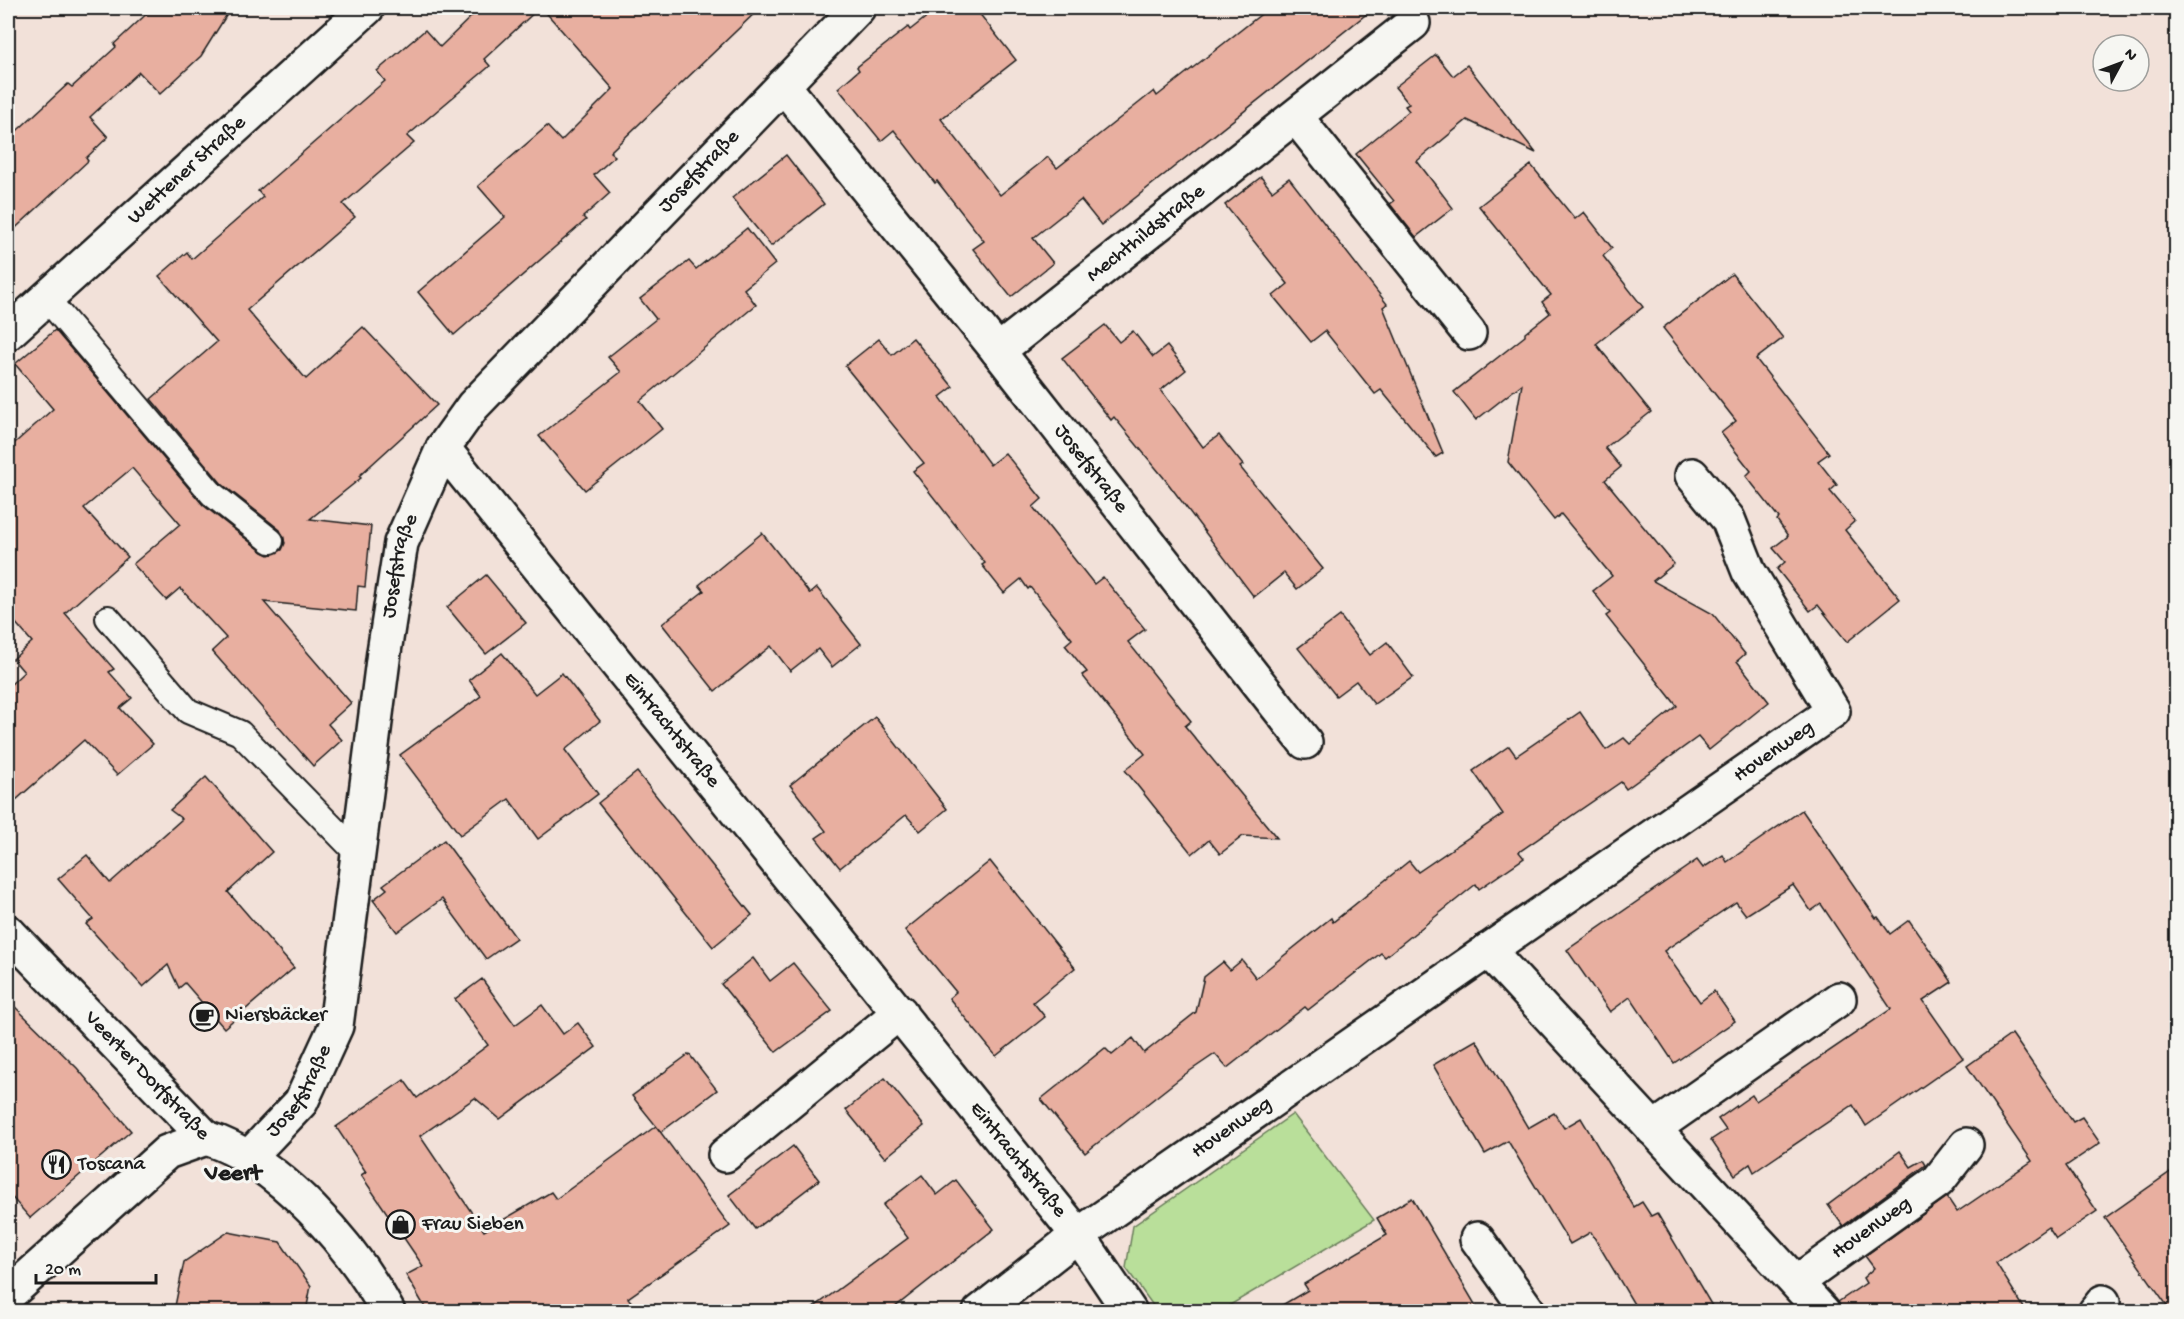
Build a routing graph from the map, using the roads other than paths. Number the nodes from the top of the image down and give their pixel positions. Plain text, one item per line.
1 (367, 8) edge
2 (858, 8) edge
3 (1413, 23) dead end
4 (783, 85) junction
5 (1296, 117) junction
6 (47, 299) junction
7 (8, 333) edge
8 (1469, 333) dead end
9 (998, 351) junction
10 (443, 448) junction
11 (1692, 475) dead end
12 (271, 541) dead end
13 (108, 618) dead end
14 (1305, 742) dead end
15 (358, 855) junction
16 (8, 932) edge
17 (1488, 950) junction
18 (1839, 999) dead end
19 (900, 1012) junction
20 (1653, 1129) junction
21 (206, 1138) junction
22 (1966, 1145) dead end
23 (725, 1155) dead end
24 (249, 1157) junction
25 (1078, 1235) junction
26 (1477, 1239) dead end
27 (1797, 1282) junction
28 (8, 1294) edge
29 (388, 1311) edge
30 (980, 1311) edge
31 (1130, 1311) edge
32 (1529, 1311) edge
33 (1823, 1311) edge

1 - 6 street, Wettener Straße
2 - 4 street, Josefstraße
3 - 5 street, Mechthildstraße
4 - 9 street, Josefstraße
4 - 10 street, Josefstraße
5 - 8 street
5 - 9 street, Mechthildstraße
6 - 7 street, Wettener Straße
6 - 12 lane
9 - 14 street, Josefstraße
10 - 15 street, Josefstraße
10 - 19 street, Eintrachtstraße
11 - 17 street, Hovenweg
13 - 15 lane
15 - 24 street, Josefstraße
16 - 21 street, Veerter Dorfstraße
17 - 20 street
17 - 25 street, Hovenweg
18 - 20 street
19 - 23 street
19 - 25 street, Eintrachtstraße
20 - 27 street
21 - 24 street, Veerter Dorfstraße
21 - 28 street
22 - 27 street, Hovenweg
24 - 29 street, Veerter Dorfstraße
25 - 30 street, Hovenweg
25 - 31 street, Eintrachtstraße
26 - 32 street
27 - 33 street

